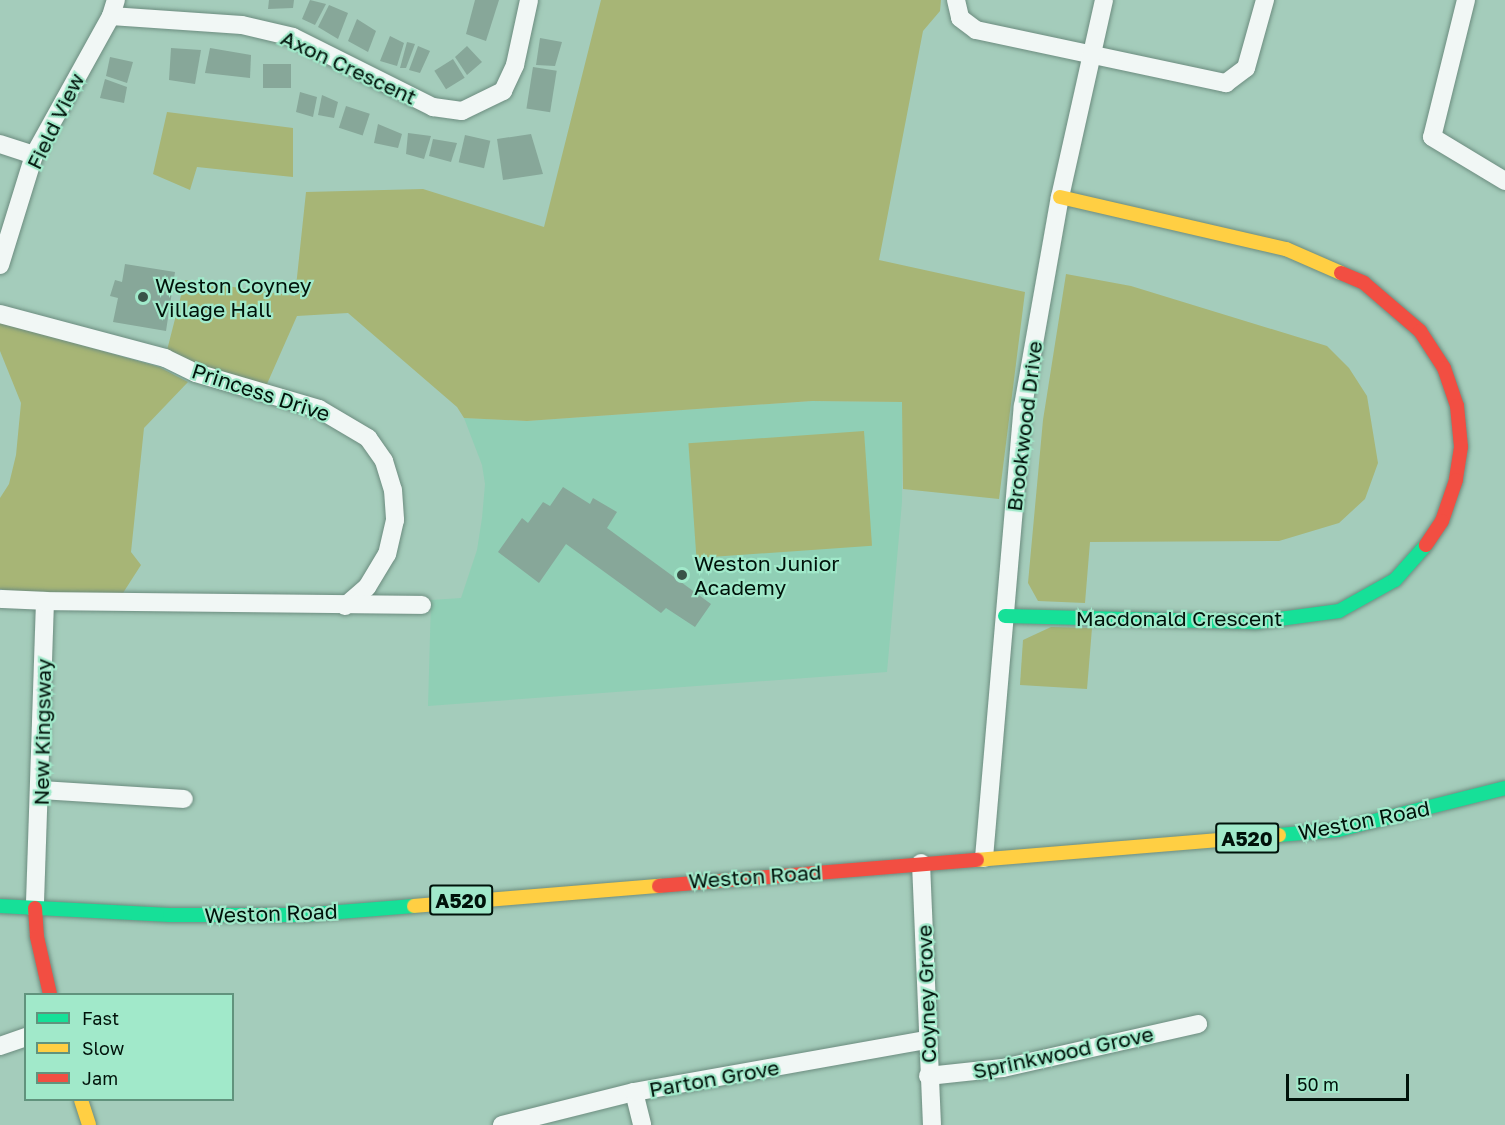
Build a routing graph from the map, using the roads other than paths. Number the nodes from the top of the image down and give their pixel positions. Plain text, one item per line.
1 (529, 0) edge
2 (956, 0) edge
3 (1104, 0) edge
4 (1265, 0) edge
5 (1466, 0) edge
6 (113, 8) edge
7 (1089, 56) junction
8 (0, 144) edge
9 (34, 155) junction
10 (1505, 181) edge
11 (1060, 197) junction
12 (0, 265) edge
13 (0, 315) edge
14 (0, 598) edge
15 (45, 601) junction
16 (422, 605) dead end
17 (345, 606) junction
18 (1005, 616) junction
19 (1505, 788) edge
20 (42, 790) junction
21 (184, 799) dead end
22 (984, 858) junction
23 (921, 863) junction
24 (0, 906) edge
25 (35, 908) junction
26 (50, 993) edge
27 (1198, 1024) dead end
28 (24, 1038) edge
29 (927, 1040) junction
30 (0, 1046) edge
31 (928, 1076) junction
32 (634, 1092) junction
33 (81, 1101) edge
34 (89, 1125) edge
35 (502, 1125) edge
36 (642, 1125) edge
37 (932, 1125) edge

1 - 6 street, Axon Crescent
2 - 7 street
3 - 7 street, Brookwood Drive
4 - 7 street
5 - 10 street
6 - 9 street, Field View
7 - 11 street, Brookwood Drive
8 - 9 street
9 - 12 street, Field View
11 - 18 street, Brookwood Drive
11 - 18 main road, Macdonald Crescent
13 - 17 street, Princess Drive
14 - 15 street
15 - 17 street
15 - 20 street, New Kingsway
16 - 17 street
18 - 22 street, Brookwood Drive
19 - 22 main road, Weston Road / A520
20 - 21 street
20 - 25 street, New Kingsway
22 - 23 main road, Weston Road / A520
23 - 25 main road, Weston Road / A520
23 - 29 street, Coyney Grove
24 - 25 main road, Weston Road / A520
25 - 26 main road
27 - 31 street, Sprinkwood Grove
28 - 30 street
29 - 31 street, Coyney Grove
29 - 32 street, Parton Grove
31 - 37 street, Coyney Grove
32 - 35 street, Parton Grove
32 - 36 street
33 - 34 main road

